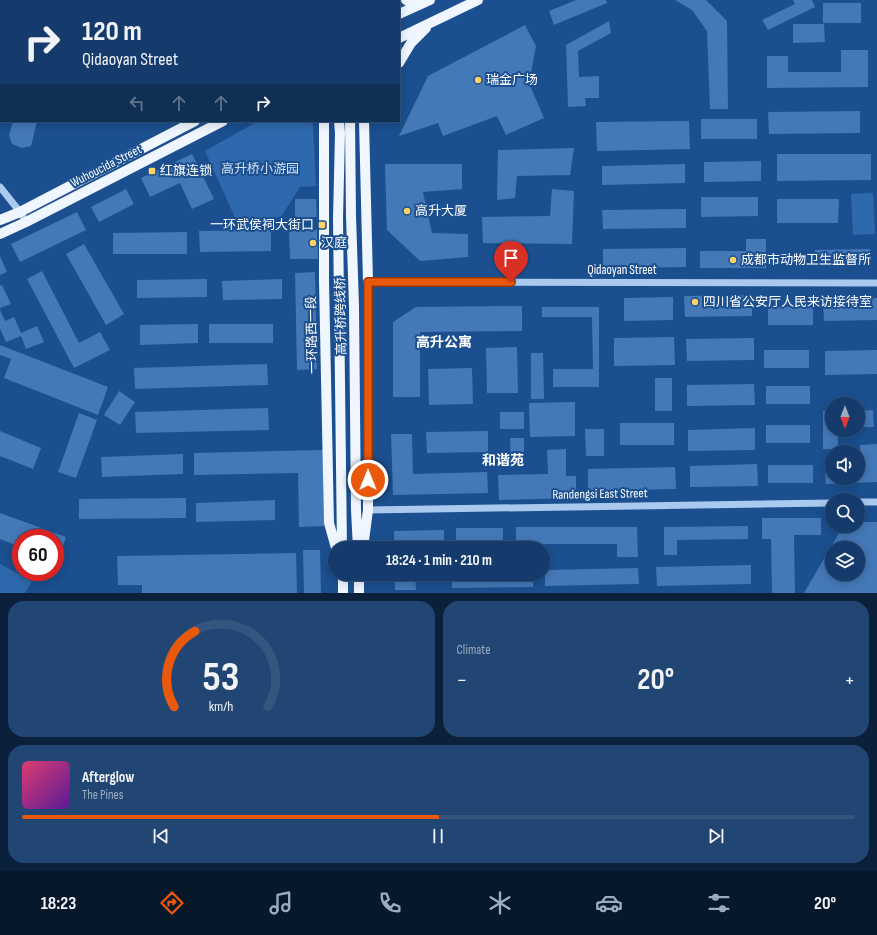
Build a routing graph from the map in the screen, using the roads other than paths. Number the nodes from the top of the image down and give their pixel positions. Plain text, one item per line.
1 (406, 0) edge
2 (430, 0) edge
3 (478, 0) edge
4 (419, 5) junction
5 (400, 14) edge
6 (431, 23) junction
7 (400, 38) edge
8 (400, 61) edge
9 (193, 122) edge
10 (221, 122) edge
11 (324, 122) edge
12 (339, 122) edge
13 (350, 122) edge
14 (364, 122) edge
15 (0, 187) edge
16 (20, 212) junction
17 (0, 220) edge
18 (26, 222) junction
19 (0, 234) edge
20 (368, 282) junction
21 (877, 283) edge
22 (865, 502) edge
23 (877, 502) edge
24 (825, 503) edge
25 (368, 510) junction
26 (334, 541) edge
27 (342, 541) edge
28 (358, 541) edge
29 (364, 541) edge
30 (343, 581) edge
31 (359, 581) edge
32 (343, 593) edge
33 (359, 593) edge

1 - 4 main road
2 - 4 main road
3 - 6 main road
4 - 5 main road
6 - 7 main road
6 - 8 main road
9 - 16 main road, Wuhoucida Street
10 - 18 main road, Wuhoucida Street
11 - 26 main road, 一环路西一段
12 - 27 main road, 高升桥跨线桥
13 - 28 main road, 高升桥跨线桥
14 - 20 main road
15 - 16 street
16 - 17 main road, Wuhoucida Street
16 - 18 street
18 - 19 main road, Wuhoucida Street
20 - 21 street, Qidaoyan Street
20 - 25 main road
22 - 23 street
24 - 25 street, Randengsi East Street
25 - 29 main road
30 - 32 main road
31 - 33 main road

